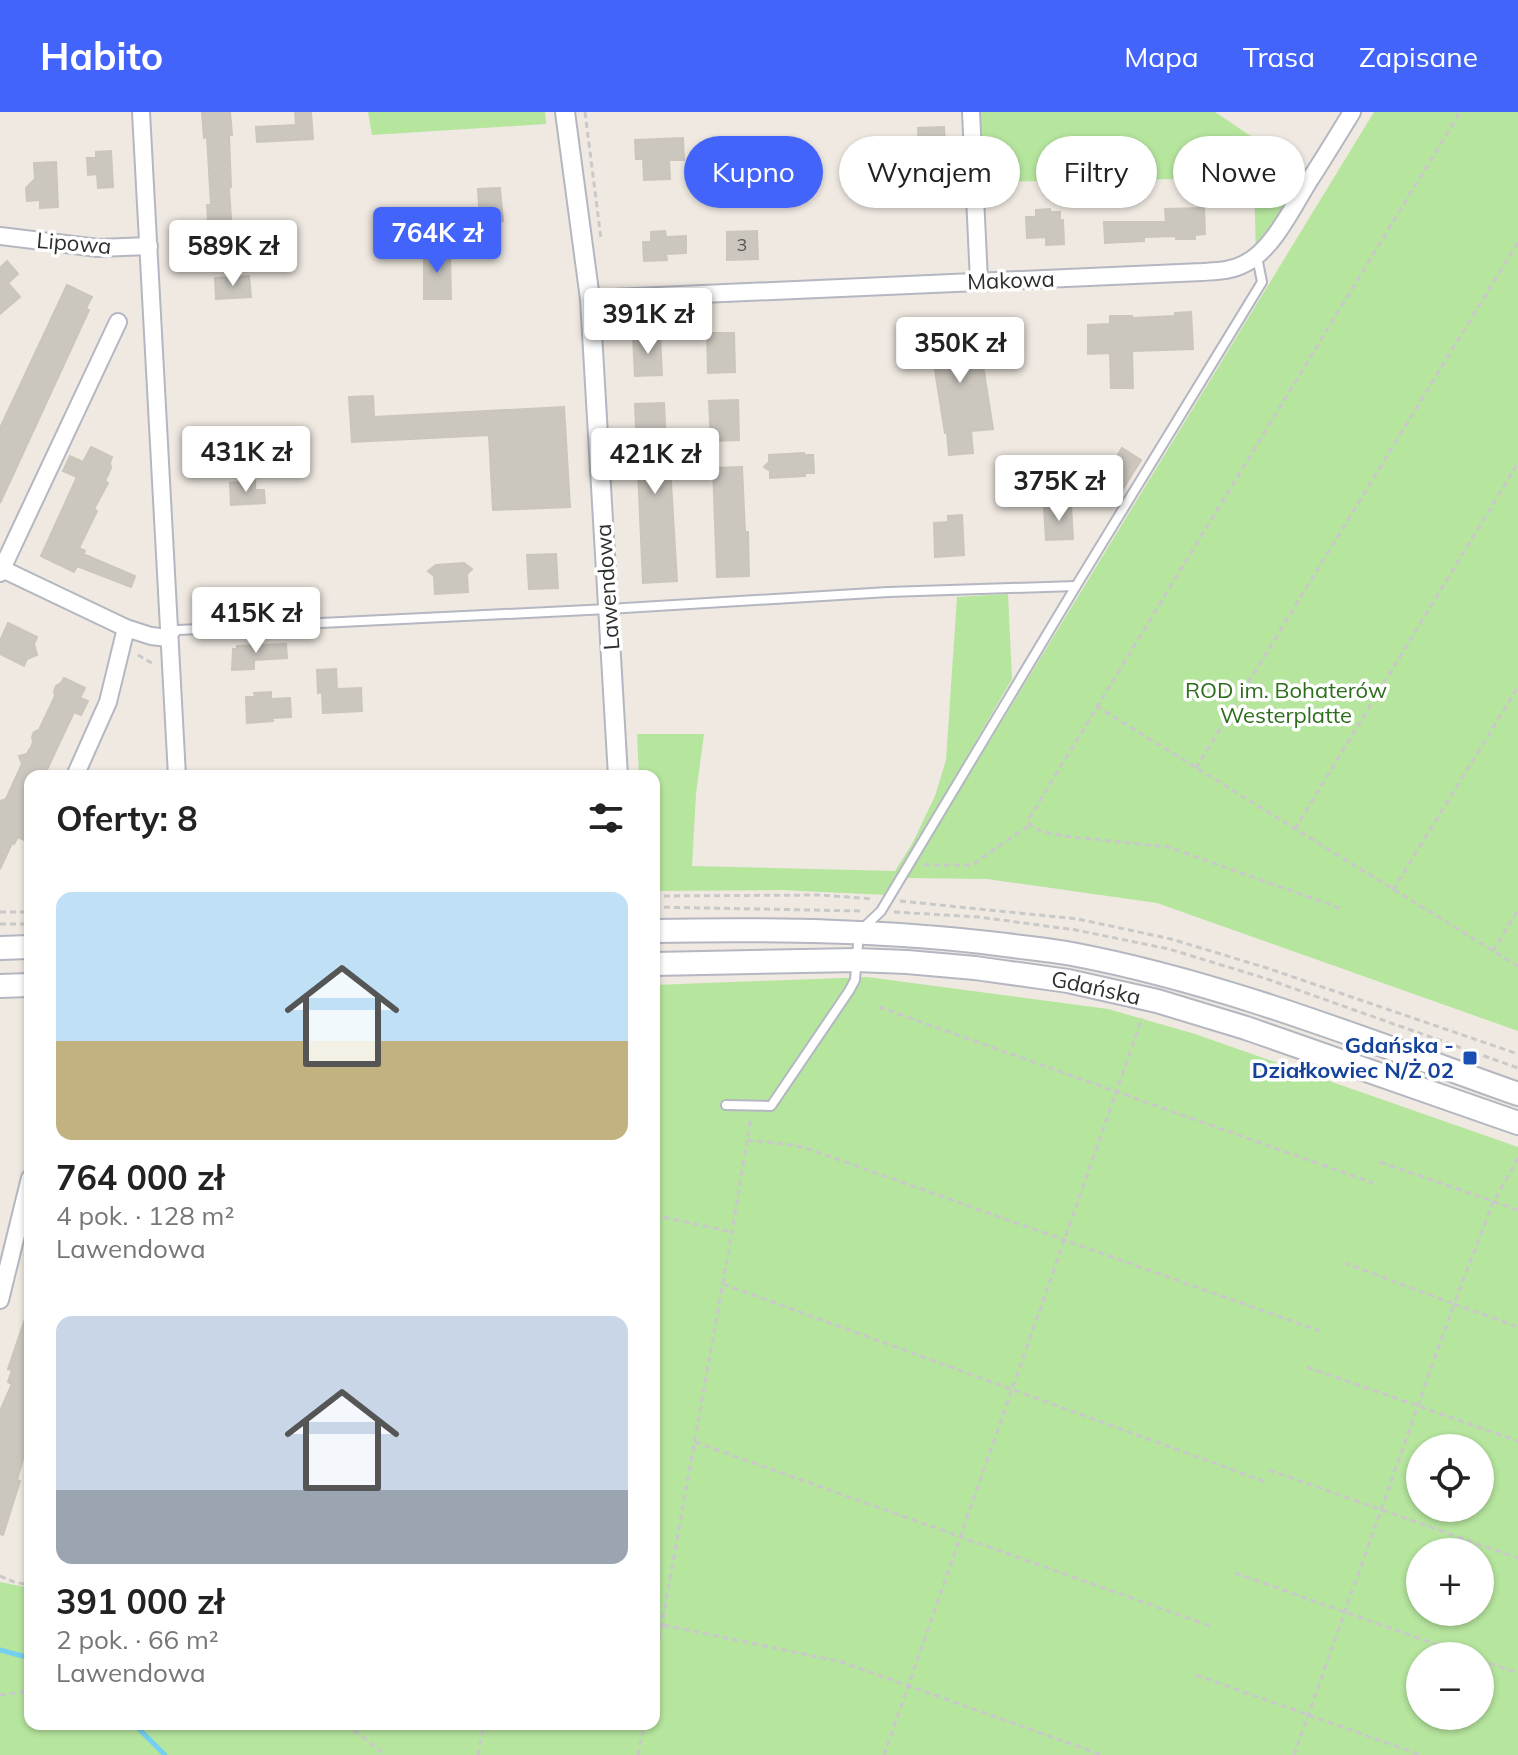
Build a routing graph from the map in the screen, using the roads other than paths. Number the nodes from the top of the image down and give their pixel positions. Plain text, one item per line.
1 (141, 112) edge
2 (565, 112) edge
3 (971, 112) edge
4 (1352, 112) edge
5 (0, 236) edge
6 (149, 246) junction
7 (1256, 256) junction
8 (979, 281) junction
9 (590, 299) junction
10 (118, 322) dead end
11 (1, 570) edge
12 (1076, 586) junction
13 (608, 609) junction
14 (126, 628) junction
15 (168, 638) junction
16 (78, 770) edge
17 (177, 770) edge
18 (618, 770) edge
19 (660, 931) edge
20 (859, 932) junction
21 (24, 947) edge
22 (0, 948) edge
23 (856, 960) junction
24 (660, 964) edge
25 (24, 985) edge
26 (0, 986) edge
27 (1518, 1094) edge
28 (726, 1105) dead end
29 (1518, 1123) edge
30 (22, 1247) edge
31 (0, 1300) edge

1 - 6 street
2 - 9 street, Lawendowa
3 - 8 street
4 - 7 street, Makowa
5 - 6 street, Lipowa
6 - 15 street
7 - 8 street, Makowa
7 - 12 lane
8 - 9 street, Makowa
9 - 13 street, Lawendowa
10 - 11 street
11 - 14 street
12 - 13 lane
12 - 20 lane
13 - 15 lane
13 - 18 street, Lawendowa
14 - 15 street
14 - 16 street
15 - 17 street
19 - 20 main road, Gdańska
20 - 23 lane
20 - 27 main road, Gdańska
21 - 22 main road
23 - 24 main road, Gdańska
23 - 28 lane
23 - 29 main road, Gdańska
25 - 26 main road
30 - 31 street

